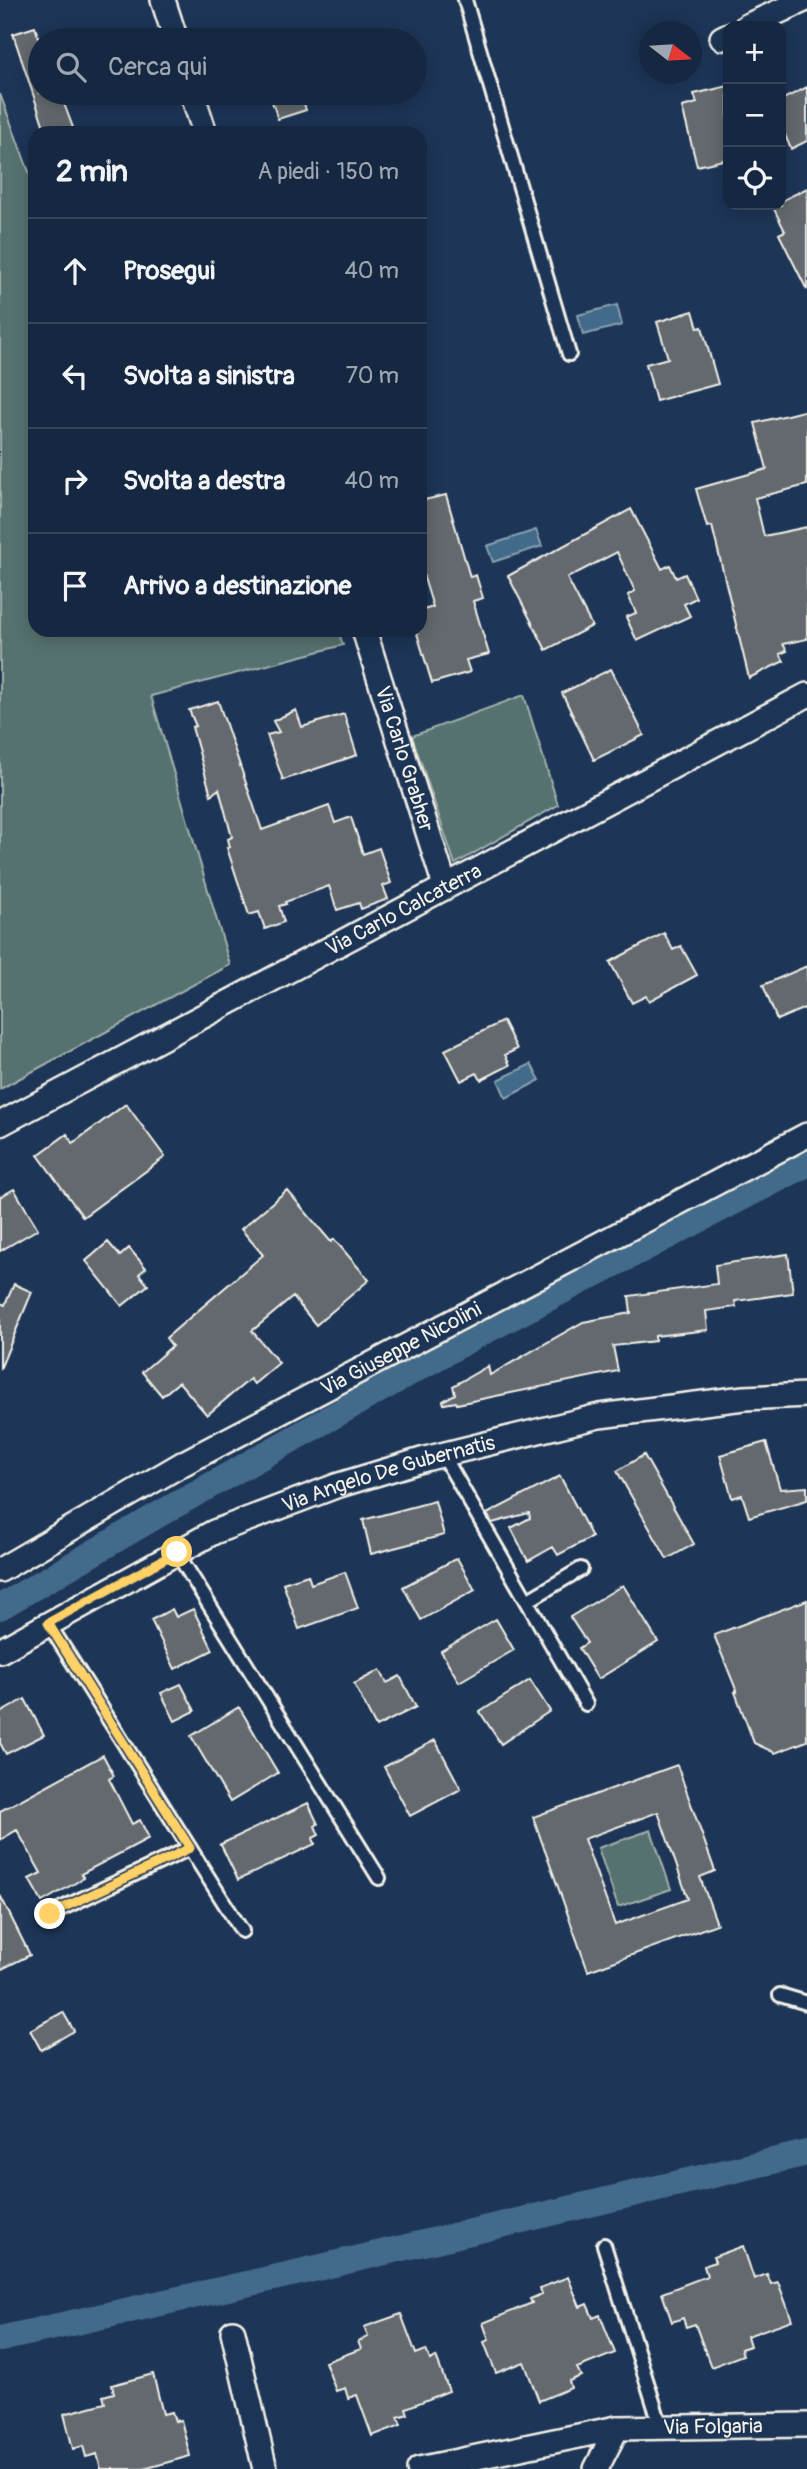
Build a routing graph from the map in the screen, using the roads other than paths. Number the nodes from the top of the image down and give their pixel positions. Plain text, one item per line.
1 (163, 0) edge
2 (464, 0) edge
3 (804, 0) edge
4 (758, 21) edge
5 (172, 28) edge
6 (196, 105) edge
7 (203, 126) edge
8 (569, 354) dead end
9 (366, 637) edge
10 (807, 695) edge
11 (445, 886) junction
12 (0, 1124) edge
13 (807, 1135) edge
14 (807, 1395) edge
15 (443, 1455) junction
16 (177, 1552) junction
17 (581, 1569) dead end
18 (0, 1570) edge
19 (527, 1601) junction
20 (48, 1623) junction
21 (0, 1651) edge
22 (586, 1704) dead end
23 (190, 1848) junction
24 (379, 1878) dead end
25 (50, 1914) dead end
26 (242, 1931) dead end
27 (780, 1995) dead end
28 (807, 2003) edge
29 (604, 2245) dead end
30 (233, 2332) dead end
31 (807, 2425) edge
32 (661, 2427) junction
33 (617, 2428) junction
34 (265, 2469) edge
35 (419, 2469) edge
36 (596, 2469) edge

1 - 5 street
2 - 8 lane
3 - 4 street
6 - 7 street
9 - 11 street, Via Carlo Grabher
10 - 11 street, Via Carlo Calcaterra
11 - 12 street, Via Carlo Calcaterra
13 - 18 street, Via Giuseppe Nicolini
14 - 15 street, Via Angelo De Gubernatis
15 - 16 street, Via Angelo De Gubernatis
15 - 19 lane
16 - 20 street, Via Angelo De Gubernatis
16 - 24 lane
17 - 19 lane
19 - 22 lane
20 - 21 street, Via Angelo De Gubernatis
20 - 23 lane
23 - 25 lane
23 - 26 lane
27 - 28 lane
29 - 32 lane
30 - 34 street
31 - 32 street, Via Folgaria
32 - 33 street, Via Folgaria
33 - 35 street, Via Folgaria
33 - 36 street

